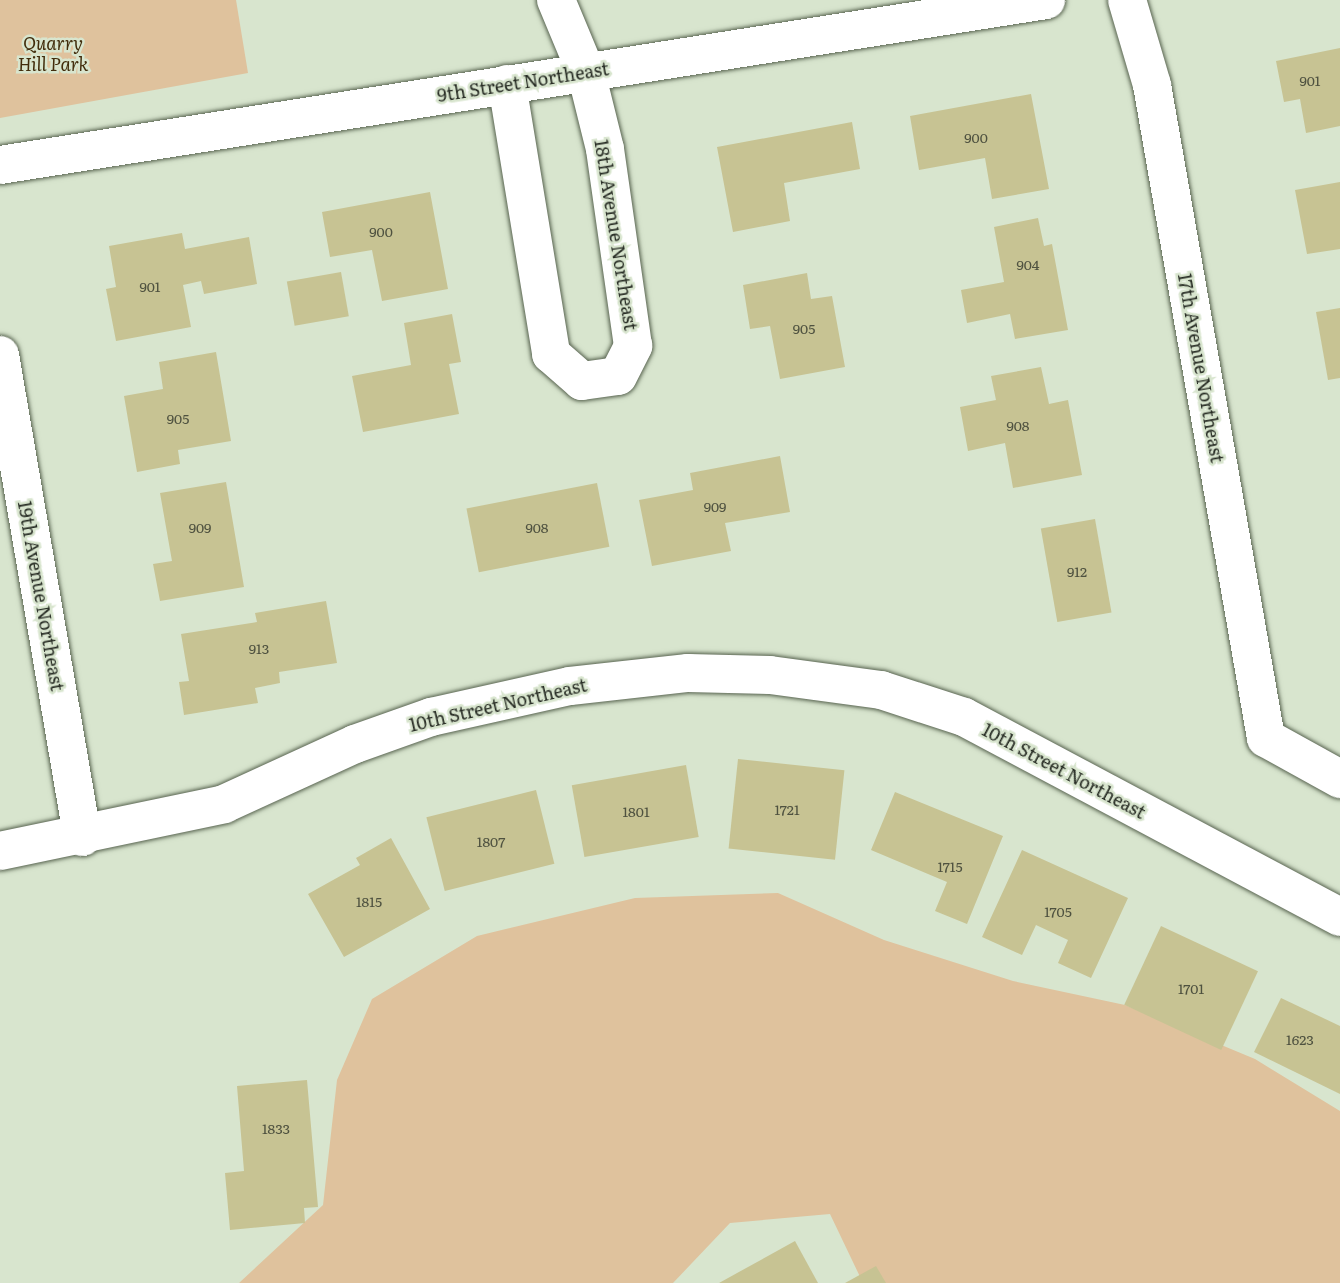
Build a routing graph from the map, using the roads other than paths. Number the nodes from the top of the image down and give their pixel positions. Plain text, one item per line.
1 (556, 0) edge
2 (1046, 0) edge
3 (1127, 0) edge
4 (586, 72) junction
5 (507, 84) junction
6 (0, 165) edge
7 (0, 355) edge
8 (1340, 779) edge
9 (82, 837) junction
10 (0, 851) edge
11 (1340, 917) edge

1 - 4 street, 18th Avenue Northeast
2 - 4 street, 9th Street Northeast
3 - 8 street, 17th Avenue Northeast
4 - 5 street, 9th Street Northeast
4 - 5 street, 18th Avenue Northeast
5 - 6 street, 9th Street Northeast
7 - 9 street, 19th Avenue Northeast
9 - 10 street, 10th Street Northeast
9 - 11 street, 10th Street Northeast

